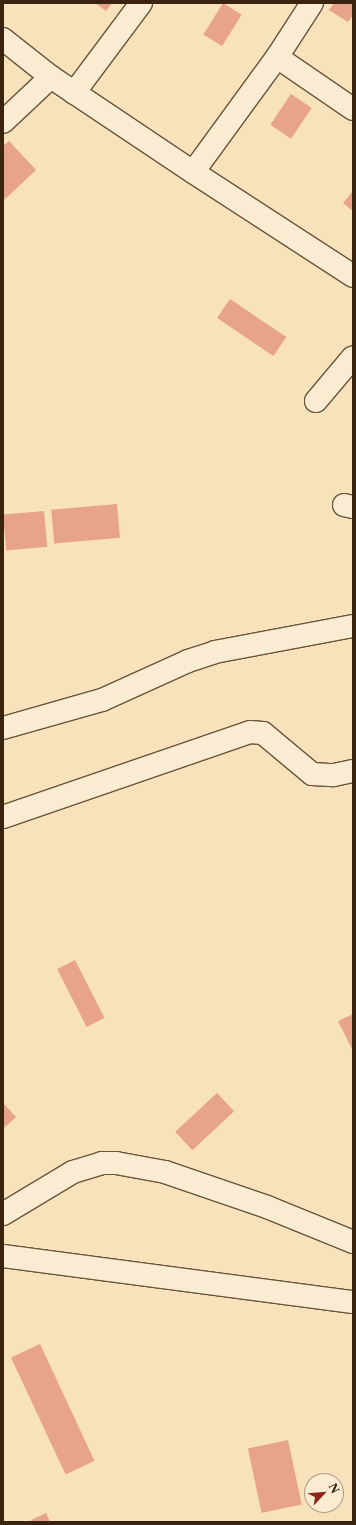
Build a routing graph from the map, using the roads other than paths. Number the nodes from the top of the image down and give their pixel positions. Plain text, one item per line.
1 (141, 3) edge
2 (312, 3) edge
3 (3, 38) edge
4 (277, 57) junction
5 (51, 77) junction
6 (74, 93) junction
7 (353, 109) edge
8 (3, 122) edge
9 (193, 172) junction
10 (353, 276) edge
11 (353, 357) edge
12 (316, 401) dead end
13 (353, 626) edge
14 (3, 728) edge
15 (353, 771) edge
16 (3, 817) edge
17 (3, 1214) edge
18 (353, 1242) edge
19 (3, 1256) edge
20 (353, 1302) edge

1 - 6 street
2 - 4 street
3 - 5 street
4 - 7 street
4 - 9 street
5 - 6 street
5 - 8 street
6 - 9 street
9 - 10 street
11 - 12 street
13 - 14 street
15 - 16 street
17 - 18 street
19 - 20 street

